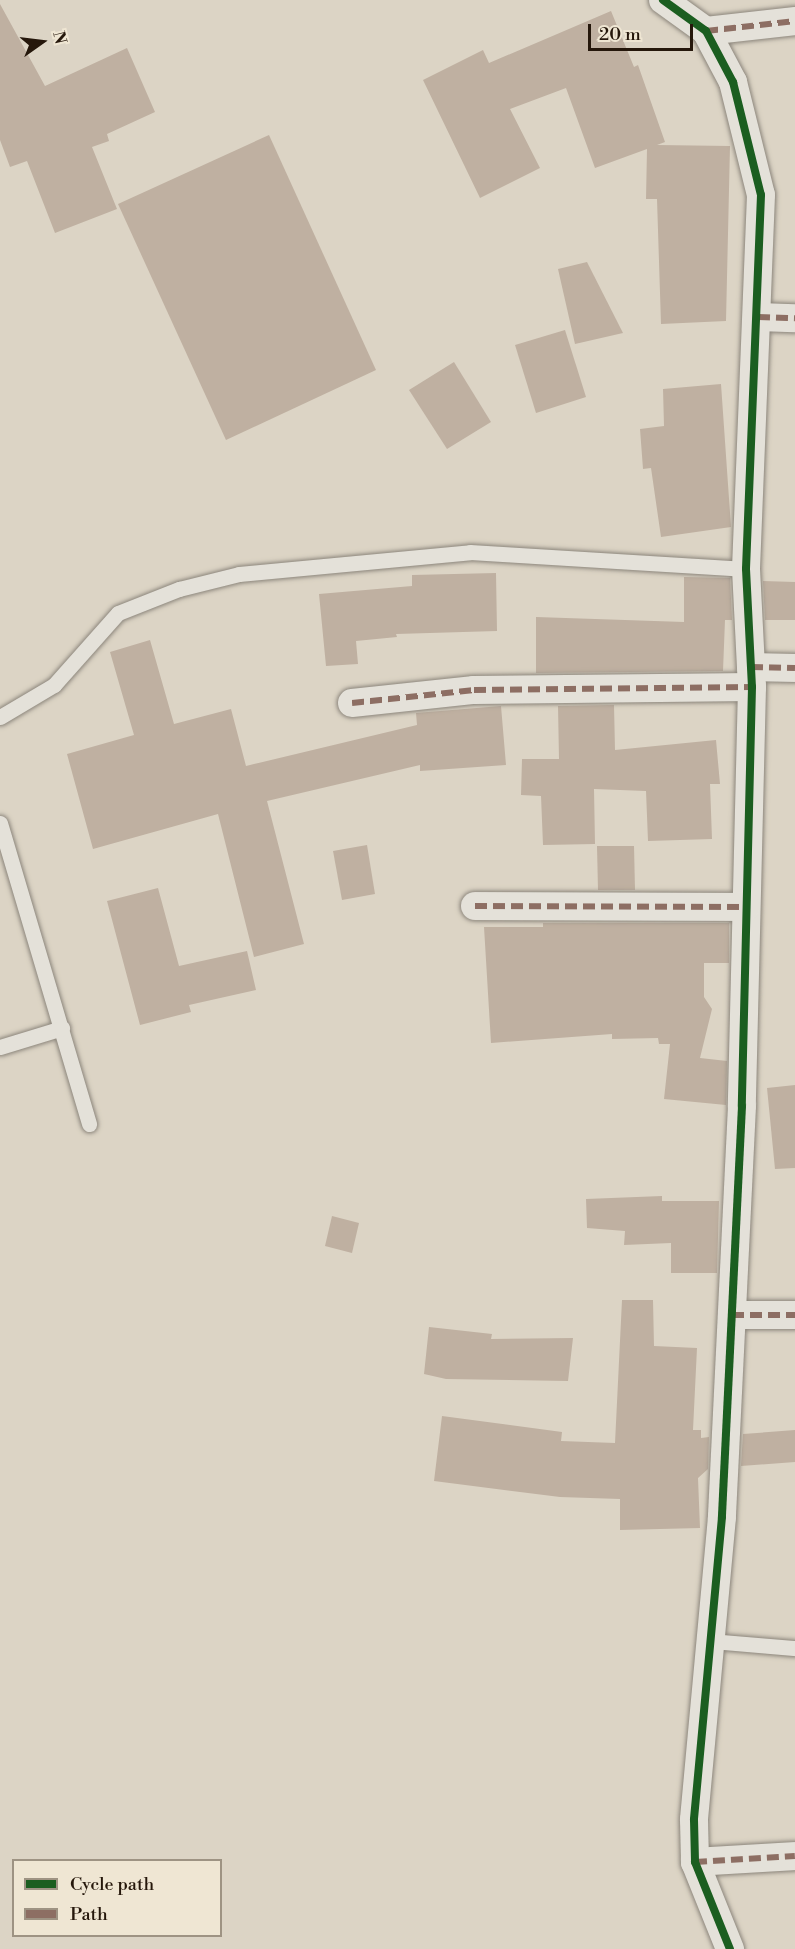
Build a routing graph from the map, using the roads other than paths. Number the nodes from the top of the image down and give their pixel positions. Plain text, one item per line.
1 (663, 0) edge
2 (795, 21) edge
3 (706, 30) junction
4 (758, 317) junction
5 (795, 318) edge
6 (746, 569) junction
7 (795, 668) edge
8 (752, 677) junction
9 (352, 703) dead end
10 (0, 717) edge
11 (0, 823) edge
12 (476, 906) dead end
13 (746, 907) junction
14 (62, 1028) junction
15 (0, 1047) edge
16 (89, 1124) dead end
17 (795, 1315) edge
18 (732, 1316) junction
19 (711, 1641) junction
20 (795, 1648) edge
21 (795, 1856) edge
22 (695, 1862) junction
23 (730, 1949) edge

1 - 3 street
2 - 3 street
3 - 4 street
4 - 5 street
4 - 6 street
6 - 8 street
6 - 10 lane
7 - 8 street
8 - 9 street
8 - 13 street
11 - 14 lane
12 - 13 street
13 - 18 street
14 - 15 lane
14 - 16 lane
17 - 18 street
18 - 19 street
19 - 20 lane
19 - 22 street
21 - 22 street
22 - 23 street

